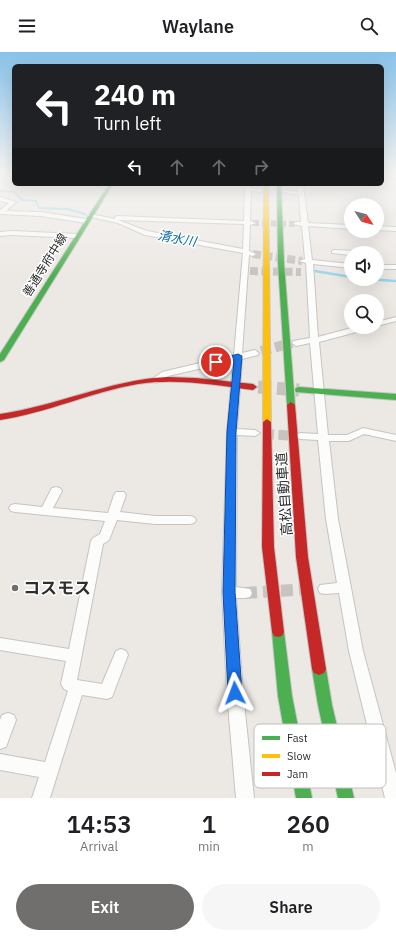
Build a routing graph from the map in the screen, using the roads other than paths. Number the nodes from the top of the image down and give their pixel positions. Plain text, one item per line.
1 (95, 208) edge
2 (249, 208) edge
3 (264, 208) edge
4 (280, 208) edge
5 (302, 208) edge
6 (1, 212) edge
7 (88, 219) junction
8 (249, 223) junction
9 (296, 224) tunnel mouth
10 (304, 224) junction
11 (344, 227) edge
12 (384, 228) edge
13 (396, 229) edge
14 (0, 234) edge
15 (77, 236) junction
16 (334, 252) dead end
17 (249, 253) junction
18 (344, 253) edge
19 (344, 266) edge
20 (306, 267) junction
21 (384, 267) edge
22 (396, 267) edge
23 (396, 319) edge
24 (384, 322) edge
25 (344, 332) edge
26 (315, 340) junction
27 (296, 342) tunnel mouth
28 (255, 352) tunnel mouth
29 (238, 356) junction
30 (0, 360) edge
31 (156, 380) junction
32 (236, 385) junction
33 (253, 387) tunnel mouth
34 (299, 390) tunnel mouth
35 (318, 391) junction
36 (396, 397) edge
37 (0, 417) edge
38 (232, 432) junction
39 (255, 433) tunnel mouth
40 (300, 436) tunnel mouth
41 (323, 437) junction
42 (396, 438) edge
43 (56, 491) dead end
44 (120, 495) dead end
45 (15, 508) dead end
46 (45, 512) junction
47 (112, 517) junction
48 (190, 520) dead end
49 (344, 588) junction
50 (325, 589) dead end
51 (229, 592) junction
52 (245, 593) tunnel mouth
53 (0, 644) edge
54 (121, 655) dead end
55 (75, 656) junction
56 (77, 687) junction
57 (8, 720) dead end
58 (290, 724) edge
59 (329, 724) edge
60 (375, 724) edge
61 (0, 741) edge
62 (0, 762) edge
63 (386, 767) edge
64 (50, 771) junction
65 (302, 788) edge
66 (344, 788) edge
67 (41, 798) edge
68 (245, 798) edge
69 (304, 798) edge
70 (346, 798) edge
71 (394, 798) edge

1 - 7 main road, 善通寺府中線
2 - 8 street
3 - 58 main road, 高松自動車道
4 - 59 main road, 高松自動車道
5 - 10 street
6 - 7 street
7 - 8 street
7 - 15 main road, 善通寺府中線
7 - 17 street
8 - 17 street
9 - 10 street
10 - 11 street
10 - 20 street
12 - 13 street
14 - 15 street
15 - 30 main road, 善通寺府中線
16 - 18 street
17 - 29 street
19 - 20 street
20 - 26 street
21 - 22 street
23 - 24 street
25 - 26 street
26 - 27 street
26 - 35 street
28 - 29 street
29 - 31 street
29 - 32 street
31 - 32 main road
31 - 37 main road
32 - 33 main road
32 - 38 street
34 - 35 main road
35 - 36 main road
35 - 41 street
38 - 39 street
38 - 51 street
40 - 41 street
41 - 42 street
41 - 49 street
43 - 46 street
44 - 47 street
45 - 46 street
46 - 47 street
47 - 48 street
47 - 55 street
49 - 50 street
49 - 60 street
51 - 52 street
51 - 68 street
53 - 55 street
54 - 56 street
55 - 56 street
56 - 64 street
57 - 61 street
62 - 64 street
63 - 71 street
64 - 67 street
65 - 69 main road, 高松自動車道
66 - 70 main road, 高松自動車道

